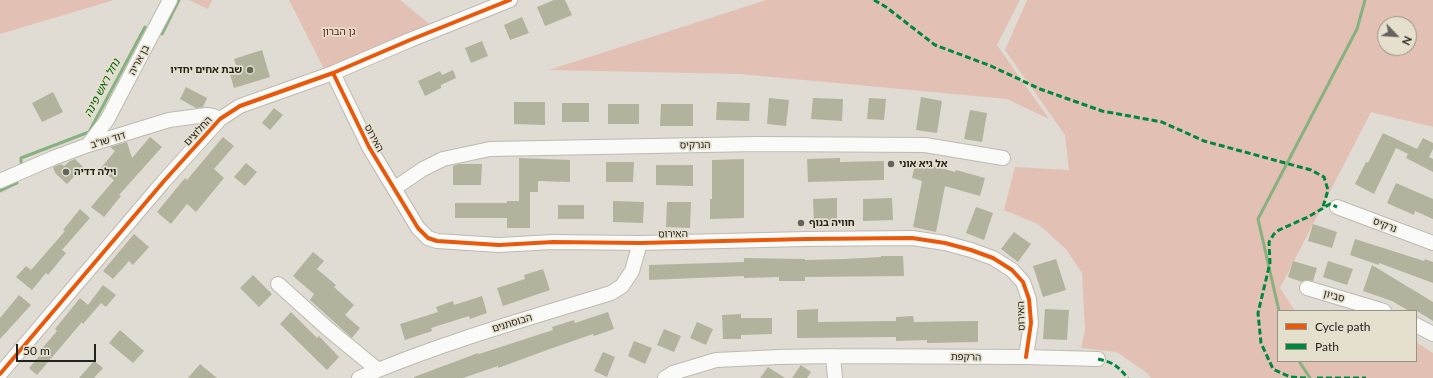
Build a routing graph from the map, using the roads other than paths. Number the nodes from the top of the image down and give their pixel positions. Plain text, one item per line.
1 (170, 0) edge
2 (510, 0) edge
3 (333, 73) junction
4 (220, 119) junction
5 (108, 120) junction
6 (132, 132) junction
7 (88, 146) junction
8 (1003, 158) dead end
9 (0, 181) edge
10 (395, 188) junction
11 (1337, 207) dead end
12 (640, 243) junction
13 (1433, 243) edge
14 (278, 284) dead end
15 (1306, 288) dead end
16 (1381, 310) edge
17 (1417, 326) edge
18 (1433, 334) edge
19 (833, 356) junction
20 (1026, 357) junction
21 (1098, 359) dead end
22 (378, 370) junction
23 (0, 374) edge
24 (359, 378) edge
25 (665, 378) edge
26 (834, 378) edge

1 - 5 street, בן אריה
2 - 3 street, החלוצים
3 - 4 street, החלוצים
3 - 10 street, האירוס
4 - 6 street, דוד שו"ב
4 - 23 street, החלוצים
5 - 6 street
5 - 7 street, בן אריה
6 - 7 street, דוד שו"ב
7 - 9 street, דוד שו"ב
8 - 10 street, הנרקיס
10 - 12 street, האירוס
11 - 13 street, נרקיס
12 - 20 street, האירוס
12 - 22 street, הבוסתנים
14 - 22 street
15 - 16 street, סביון
17 - 18 street
19 - 20 street, הרקפת
19 - 25 street, הרקפת
19 - 26 street
20 - 21 street, הרקפת
22 - 24 street, הבוסתנים

